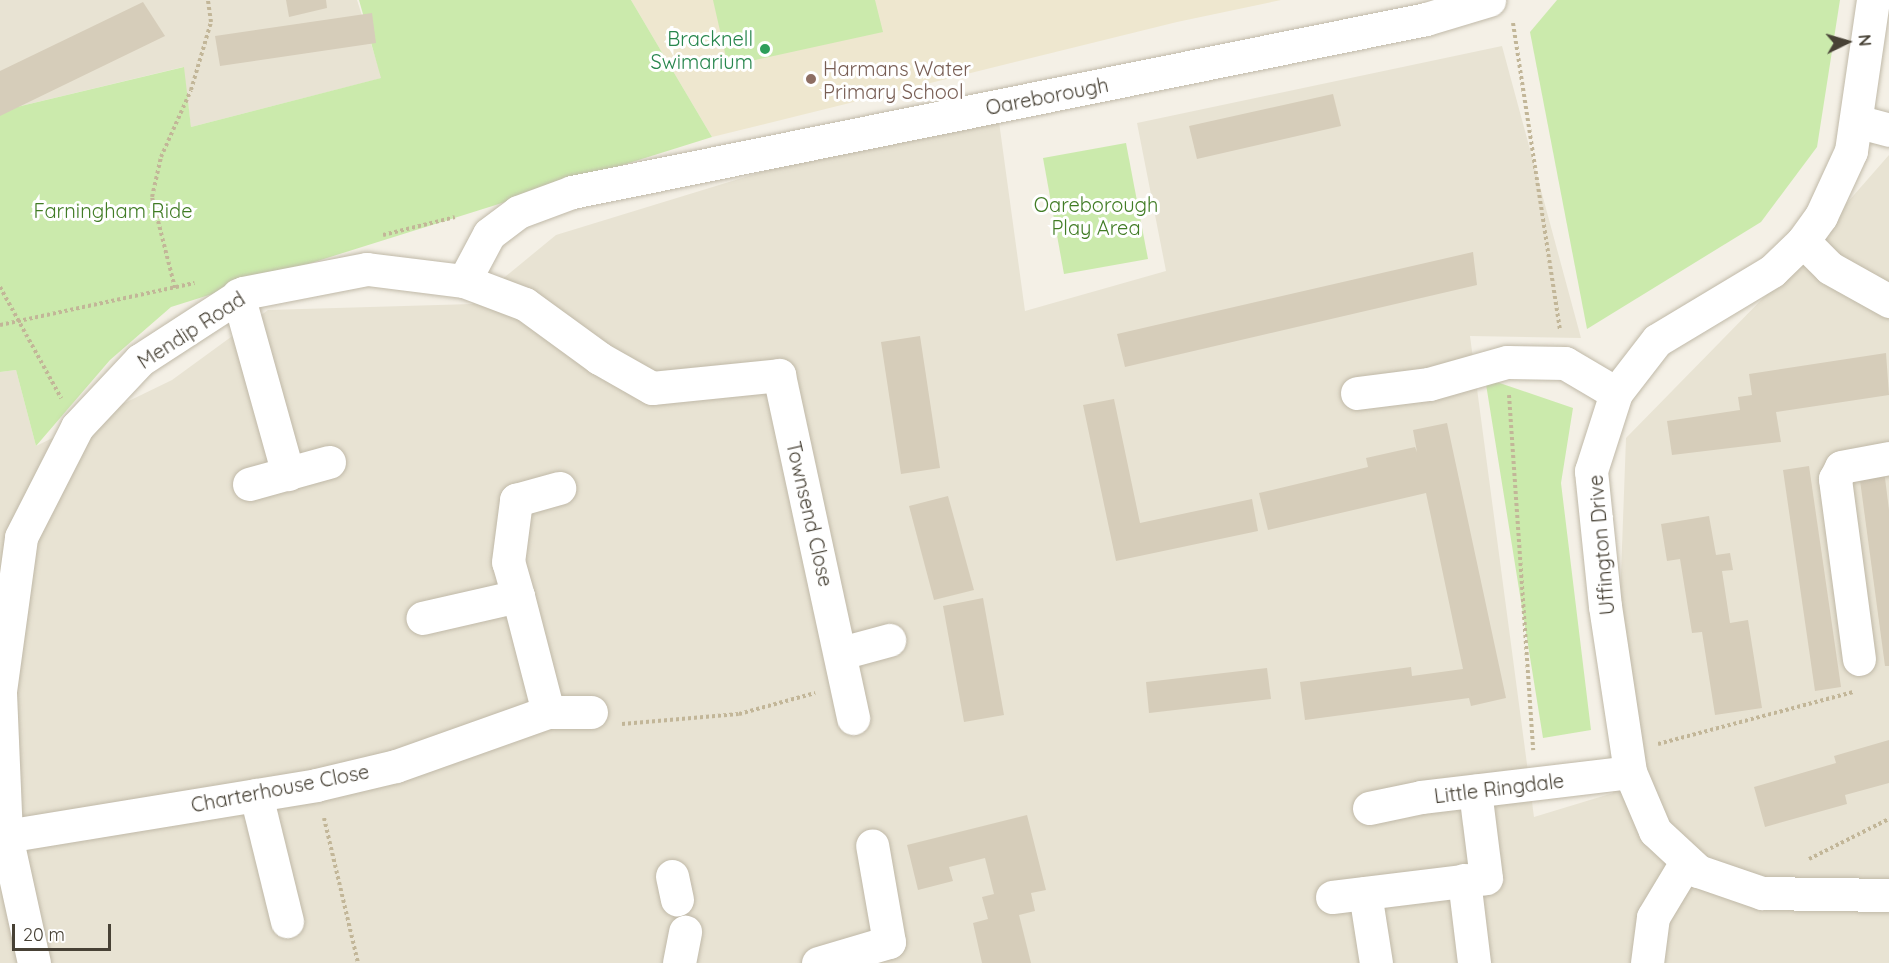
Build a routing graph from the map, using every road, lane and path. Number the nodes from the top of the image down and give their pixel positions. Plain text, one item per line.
1 (208, 0) edge
2 (1873, 0) edge
3 (1500, 10) edge
4 (1856, 121) junction
5 (1889, 130) edge
6 (1803, 241) junction
7 (464, 281) junction
8 (0, 287) edge
9 (175, 288) dead end
10 (238, 295) junction
11 (1889, 301) edge
12 (1507, 362) junction
13 (1565, 363) junction
14 (779, 375) joint
15 (1357, 393) dead end
16 (1616, 393) junction
17 (77, 427) junction
18 (1889, 458) edge
19 (329, 462) dead end
20 (288, 474) junction
21 (249, 484) dead end
22 (559, 488) dead end
23 (518, 596) junction
24 (422, 618) dead end
25 (889, 640) dead end
26 (841, 653) junction
27 (1861, 674) joint
28 (828, 690) dead end
29 (0, 691) edge
30 (548, 712) junction
31 (591, 712) joint
32 (853, 718) dead end
33 (1637, 759) junction
34 (1538, 784) junction
35 (316, 785) junction
36 (1475, 791) junction
37 (256, 795) junction
38 (1369, 808) dead end
39 (1889, 819) edge
40 (6, 836) junction
41 (872, 845) dead end
42 (1686, 862) junction
43 (1801, 863) dead end
44 (1464, 880) junction
45 (1365, 893) junction
46 (1889, 896) edge
47 (1332, 897) dead end
48 (287, 921) dead end
49 (34, 963) edge
50 (358, 963) edge
51 (818, 963) edge
52 (1376, 963) edge
53 (1474, 963) edge
54 (1647, 963) edge

1 - 9 path
2 - 4 street, Uffington Drive
3 - 7 street, Oareborough
3 - 13 path
4 - 5 street
4 - 6 street, Uffington Drive
6 - 11 street
6 - 16 street, Uffington Drive
7 - 10 street, Mendip Road
7 - 14 street, Mendip Road
8 - 17 path
10 - 17 street, Mendip Road
10 - 20 street
12 - 13 street
12 - 15 street
12 - 34 path
13 - 16 street
14 - 26 street, Townsend Close
16 - 33 street, Uffington Drive
17 - 29 street, Mendip Road
18 - 27 street
19 - 20 street
20 - 21 street
22 - 23 street
23 - 24 street
23 - 30 street
25 - 26 street
26 - 32 street, Townsend Close
27 - 33 path
28 - 31 path
29 - 40 street, Mendip Road
30 - 31 street, Charterhouse Close
30 - 35 street, Charterhouse Close
33 - 34 street, Little Ringdale
33 - 42 street, Uffington Drive
34 - 36 street, Little Ringdale
35 - 37 street, Charterhouse Close
35 - 50 path
36 - 38 street, Little Ringdale
36 - 44 street
37 - 40 street, Charterhouse Close
37 - 48 street
39 - 43 path
40 - 49 street, Mendip Road
41 - 51 street
42 - 46 street, Uffington Drive
42 - 54 street
44 - 45 street
44 - 53 street
45 - 47 street
45 - 52 street

